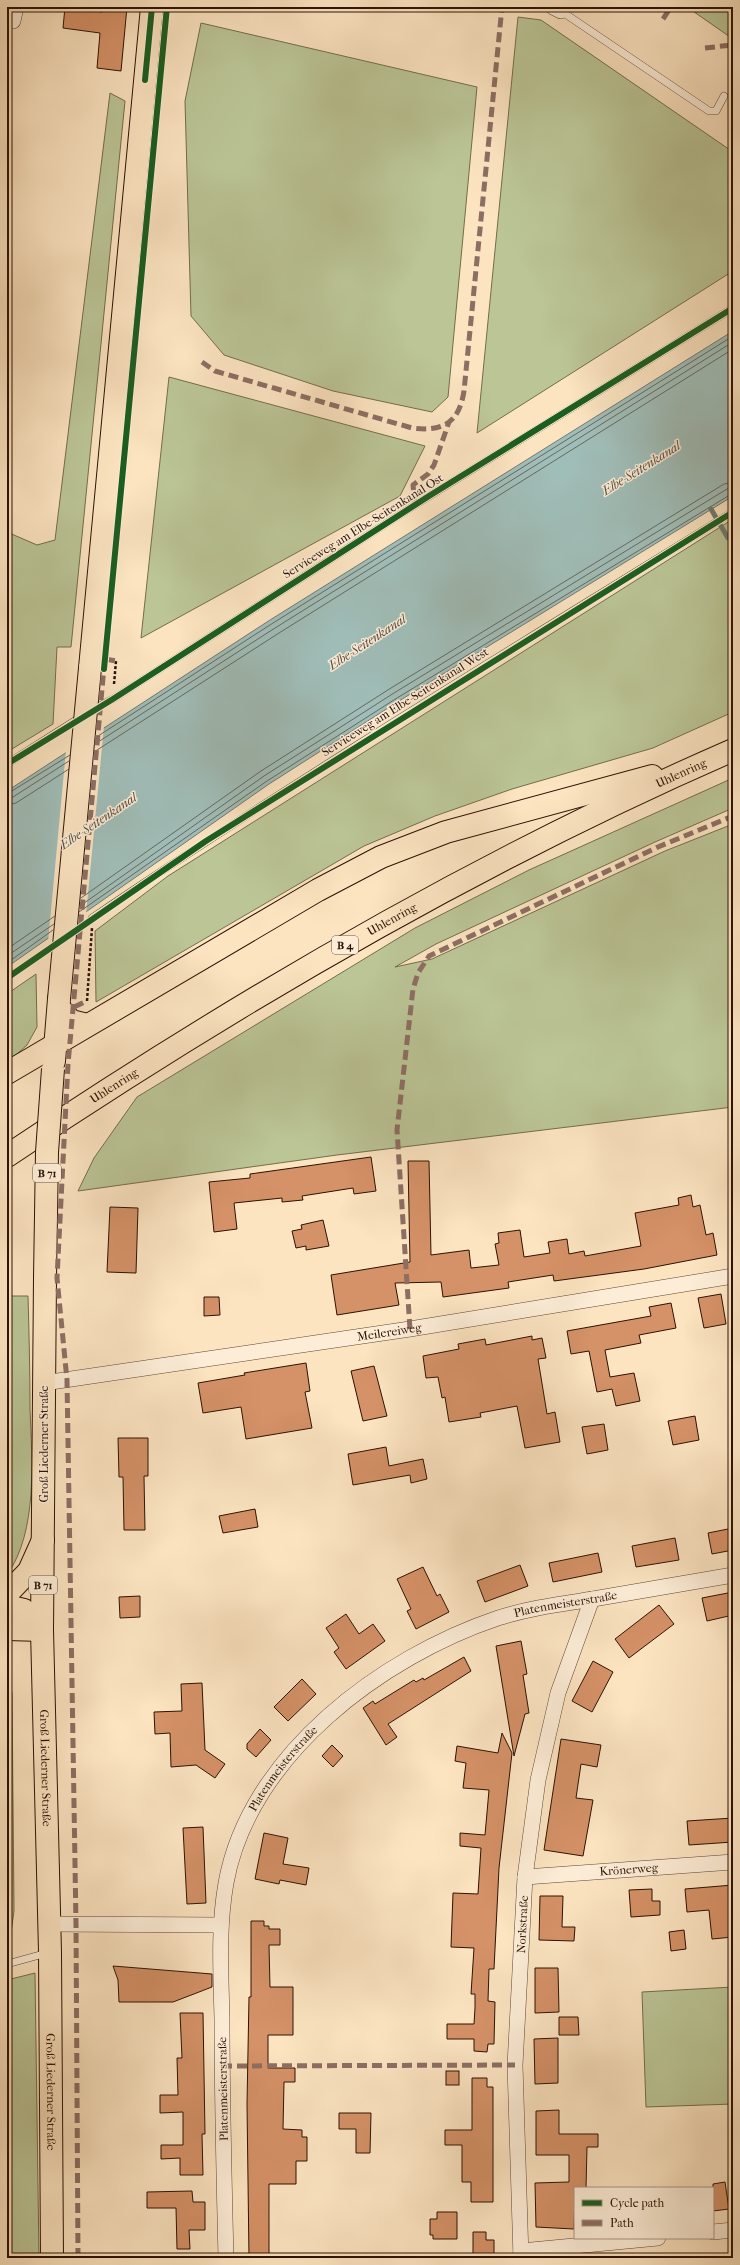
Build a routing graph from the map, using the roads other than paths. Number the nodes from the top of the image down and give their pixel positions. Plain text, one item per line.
1 (152, 7) edge
2 (557, 9) edge
3 (724, 96) dead end
4 (733, 308) edge
5 (733, 512) edge
6 (733, 750) edge
7 (7, 764) edge
8 (701, 764) junction
9 (92, 918) road end
10 (59, 1003) junction
11 (87, 1025) junction
12 (56, 1043) junction
13 (7, 1073) edge
14 (7, 1156) edge
15 (733, 1276) edge
16 (44, 1383) junction
17 (43, 1540) junction
18 (733, 1575) edge
19 (7, 1594) edge
20 (592, 1599) junction
21 (7, 1606) edge
22 (7, 1629) edge
23 (42, 1630) junction
24 (733, 1862) edge
25 (525, 1877) junction
26 (50, 1924) junction
27 (221, 1926) junction
28 (50, 1952) junction
29 (7, 1964) edge
30 (733, 2230) edge
31 (714, 2232) edge
32 (650, 2239) edge
33 (521, 2255) edge
34 (52, 2258) edge
35 (226, 2258) edge

1 - 10 main road, B 71, bridge
2 - 3 lane
4 - 7 lane, Serviceweg am Elbe-Seitenkanal Ost
5 - 9 lane, Serviceweg am Elbe-Seitenkanal West
6 - 8 main road, Uhlenring / B 4
8 - 11 main road
8 - 14 main road, Uhlenring / B 4
10 - 11 main road
10 - 12 main road, B 71
11 - 12 main road
12 - 13 main road
12 - 16 main road, Groß Liederner Straße / B 71, bridge
15 - 16 street, Meilereiweg
16 - 17 main road, Groß Liederner Straße / B 71
17 - 19 main road
17 - 23 main road, Groß Liederner Straße / B 71
18 - 20 street, Platenmeisterstraße
20 - 25 street, Norkstraße
20 - 27 street, Platenmeisterstraße
21 - 23 main road
22 - 23 main road
23 - 26 main road, Groß Liederner Straße
24 - 25 street, Krönerweg
25 - 33 street, Norkstraße
26 - 27 street
26 - 28 main road, Groß Liederner Straße
27 - 35 street, Platenmeisterstraße
28 - 29 lane
28 - 34 main road, Groß Liederner Straße
30 - 31 street
32 - 33 street

